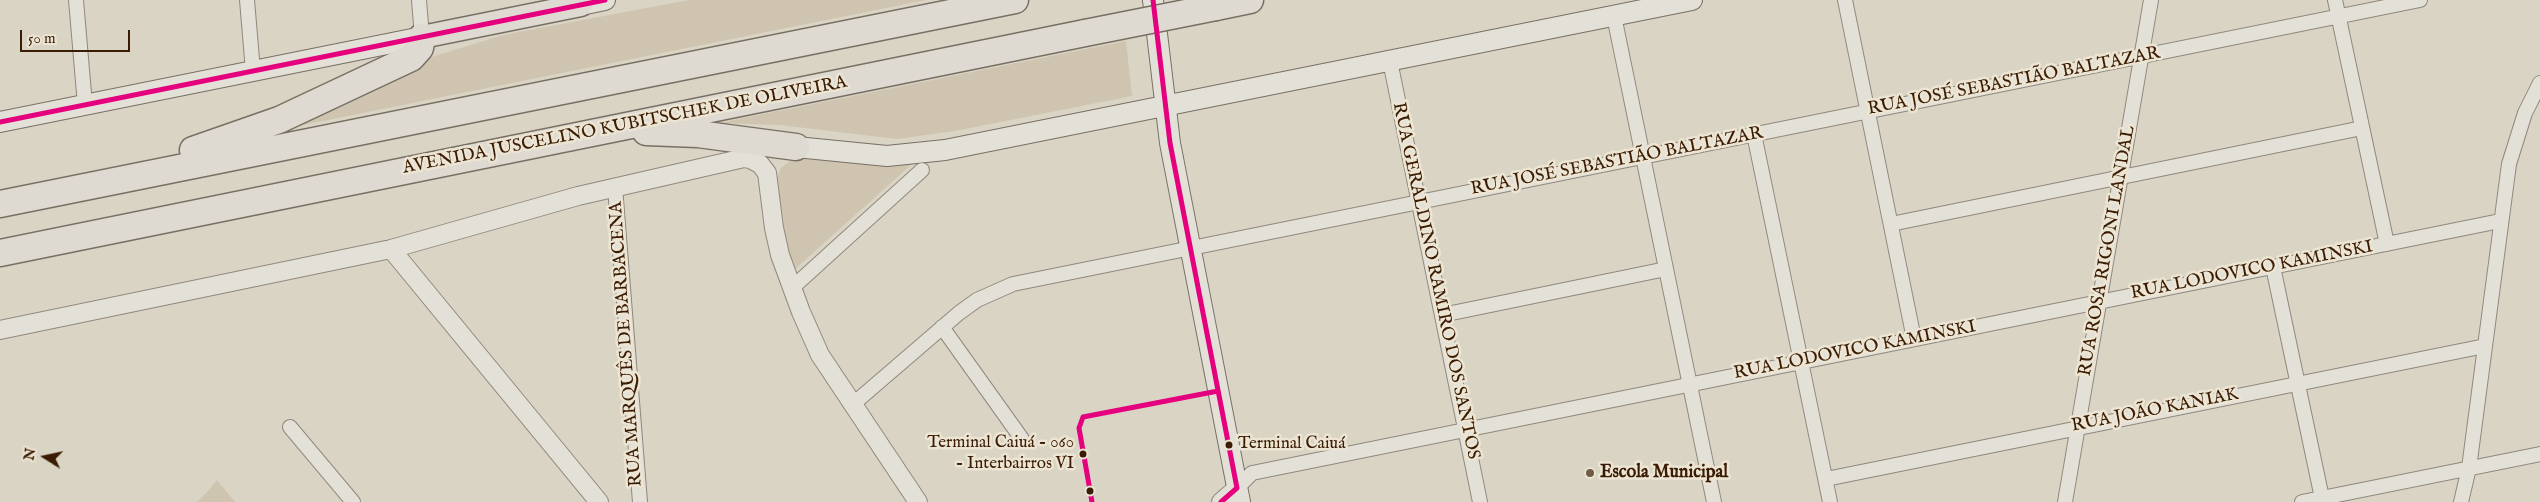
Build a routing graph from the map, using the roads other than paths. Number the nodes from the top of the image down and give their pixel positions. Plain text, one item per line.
1 (76, 0) edge
2 (247, 0) edge
3 (419, 0) edge
4 (605, 0) edge
5 (1016, 0) edge
6 (1153, 0) edge
7 (1250, 0) edge
8 (1692, 0) edge
9 (1845, 0) edge
10 (2151, 0) edge
11 (2335, 0) edge
12 (2420, 0) edge
13 (581, 5) joint
14 (1614, 16) junction
15 (2338, 16) junction
16 (422, 37) junction
17 (2141, 56) junction
18 (1390, 61) junction
19 (253, 71) junction
20 (2540, 83) edge
21 (85, 105) junction
22 (1164, 106) junction
23 (1868, 111) junction
24 (0, 122) edge
25 (2362, 128) junction
26 (601, 130) junction
27 (1754, 134) junction
28 (796, 147) joint
29 (1643, 157) junction
30 (922, 170) dead end
31 (2120, 177) junction
32 (615, 187) junction
33 (58, 192) junction
34 (1418, 202) junction
35 (0, 204) edge
36 (2500, 221) junction
37 (1891, 224) junction
38 (2388, 244) junction
39 (1190, 248) junction
40 (391, 249) junction
41 (0, 253) edge
42 (2273, 267) junction
43 (1666, 269) junction
44 (792, 288) junction
45 (2099, 302) junction
46 (1442, 315) junction
47 (942, 327) junction
48 (0, 330) edge
49 (1914, 339) junction
50 (2484, 346) junction
51 (1801, 362) junction
52 (2297, 383) junction
53 (1690, 385) junction
54 (852, 405) junction
55 (290, 427) dead end
56 (2078, 427) junction
57 (1465, 430) junction
58 (1022, 440) dead end
59 (2540, 454) edge
60 (2469, 468) junction
61 (1826, 479) junction
62 (1238, 495) edge
63 (2322, 498) junction
64 (353, 502) edge
65 (598, 502) edge
66 (640, 502) edge
67 (918, 502) edge
68 (1221, 502) edge
69 (1480, 502) edge
70 (1714, 502) edge
71 (1830, 502) edge
72 (2065, 502) edge
73 (2302, 502) edge
74 (2461, 502) edge

1 - 21 street
2 - 19 street
3 - 16 street
4 - 13 main road
5 - 33 highway
6 - 22 main road
7 - 26 highway, AVENIDA JUSCELINO KUBITSCHEK DE OLIVEIRA, bridge
8 - 14 main road
9 - 23 street
10 - 17 street, RUA ROSA RIGONI LANDAL
11 - 15 street
12 - 15 street, RUA JOSÉ SEBASTIÃO BALTAZAR
13 - 16 main road
14 - 18 main road
14 - 29 street
15 - 17 street, RUA JOSÉ SEBASTIÃO BALTAZAR
15 - 25 street
16 - 19 main road
16 - 33 highway
17 - 23 street, RUA JOSÉ SEBASTIÃO BALTAZAR
17 - 31 street, RUA ROSA RIGONI LANDAL
18 - 22 main road
18 - 34 street, RUA GERALDINO RAMIRO DOS SANTOS
19 - 21 main road
20 - 36 street
21 - 24 main road
22 - 28 main road
22 - 39 main road
23 - 27 street, RUA JOSÉ SEBASTIÃO BALTAZAR
23 - 37 street
25 - 31 street
25 - 38 street
26 - 28 highway
26 - 41 highway, AVENIDA JUSCELINO KUBITSCHEK DE OLIVEIRA
27 - 29 street, RUA JOSÉ SEBASTIÃO BALTAZAR
27 - 51 street
29 - 34 street, RUA JOSÉ SEBASTIÃO BALTAZAR
29 - 43 street
30 - 44 street
31 - 37 street
31 - 45 street, RUA ROSA RIGONI LANDAL
32 - 40 street
32 - 44 street
32 - 66 street, RUA MARQUÊS DE BARBACENA
33 - 35 highway
34 - 39 street, RUA JOSÉ SEBASTIÃO BALTAZAR
34 - 46 street, RUA GERALDINO RAMIRO DOS SANTOS
36 - 38 street, RUA LODOVICO KAMINSKI
36 - 50 street
37 - 49 street
38 - 42 street, RUA LODOVICO KAMINSKI
39 - 47 street, RUA JOSÉ SEBASTIÃO BALTAZAR
39 - 62 main road
40 - 48 street
40 - 65 street
42 - 45 street, RUA LODOVICO KAMINSKI
42 - 52 street
43 - 46 street
43 - 53 street
44 - 54 street
45 - 49 street, RUA LODOVICO KAMINSKI
45 - 56 street, RUA ROSA RIGONI LANDAL
46 - 57 street, RUA GERALDINO RAMIRO DOS SANTOS
47 - 54 street, RUA JOSÉ SEBASTIÃO BALTAZAR
47 - 58 street
49 - 51 street, RUA LODOVICO KAMINSKI
50 - 52 street, RUA JOÃO KANIAK
50 - 60 street
51 - 53 street, RUA LODOVICO KAMINSKI
51 - 61 street
52 - 56 street, RUA JOÃO KANIAK
52 - 63 street
53 - 57 street, RUA LODOVICO KAMINSKI
53 - 70 street
54 - 67 street
55 - 64 street
56 - 61 street, RUA JOÃO KANIAK
56 - 72 street, RUA ROSA RIGONI LANDAL
57 - 62 street, RUA LODOVICO KAMINSKI
57 - 69 street, RUA GERALDINO RAMIRO DOS SANTOS
59 - 60 street
60 - 63 street
60 - 74 street
61 - 71 street
62 - 68 street, RUA LODOVICO KAMINSKI
63 - 73 street

